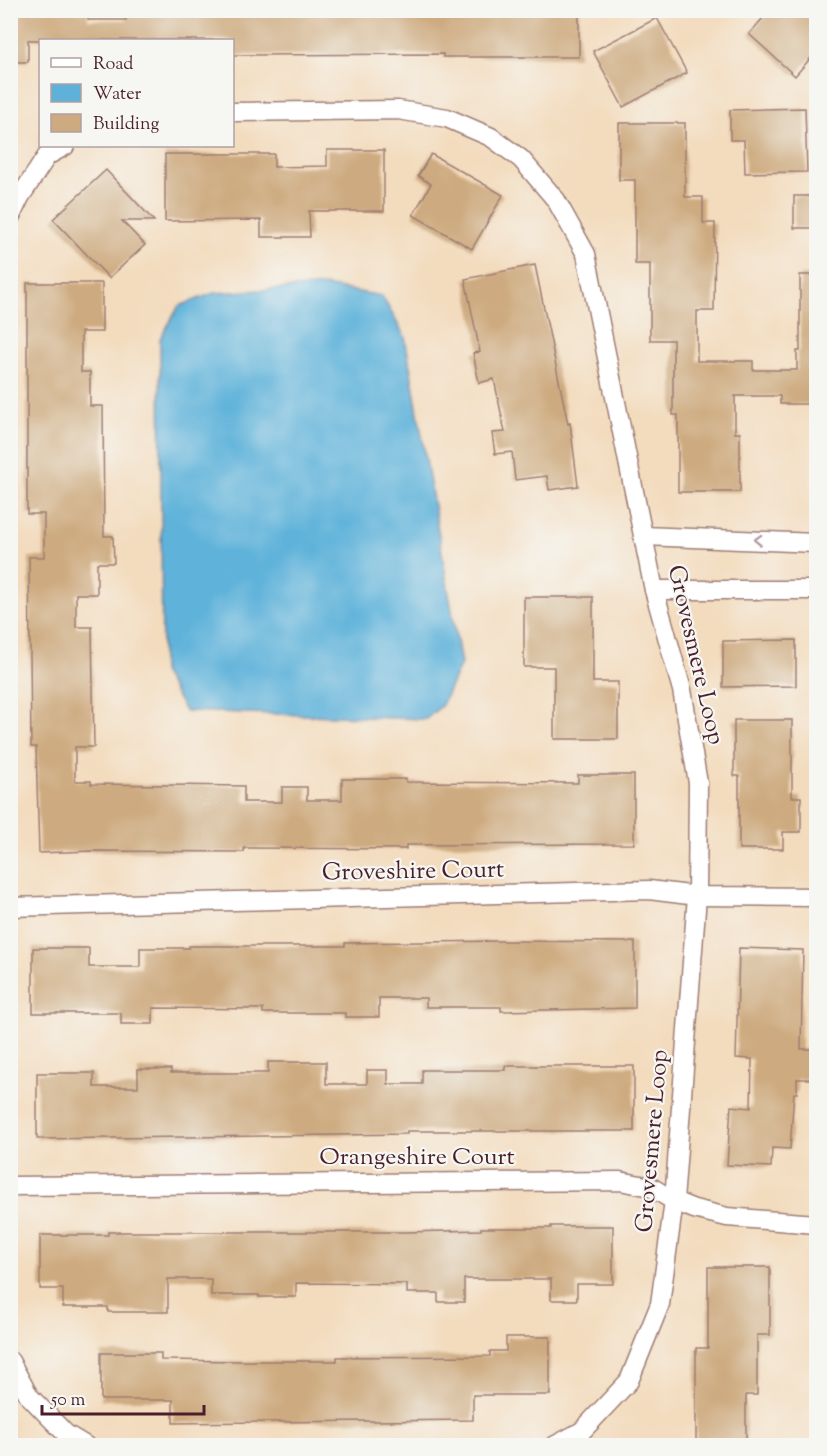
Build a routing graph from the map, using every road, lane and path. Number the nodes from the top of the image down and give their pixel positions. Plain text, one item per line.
1 (234, 112) edge
2 (63, 147) edge
3 (10, 218) edge
4 (644, 536) junction
5 (816, 543) edge
6 (654, 590) junction
7 (816, 590) edge
8 (697, 896) junction
9 (816, 897) edge
10 (10, 907) edge
11 (10, 1186) edge
12 (674, 1201) junction
13 (816, 1224) edge
14 (10, 1361) edge
15 (86, 1446) edge
16 (554, 1446) edge

1 - 4 street, Grovesmere Loop
2 - 3 street
5 -> 4 street
4 - 6 street, Grovesmere Loop
6 - 7 street
6 - 8 street, Grovesmere Loop
8 - 9 street, Groveshire Court
8 - 10 street, Groveshire Court
8 - 12 street, Grovesmere Loop
11 - 12 street, Orangeshire Court
12 - 13 street, Orangeshire Court
12 - 16 street, Grovesmere Loop
14 - 15 street

